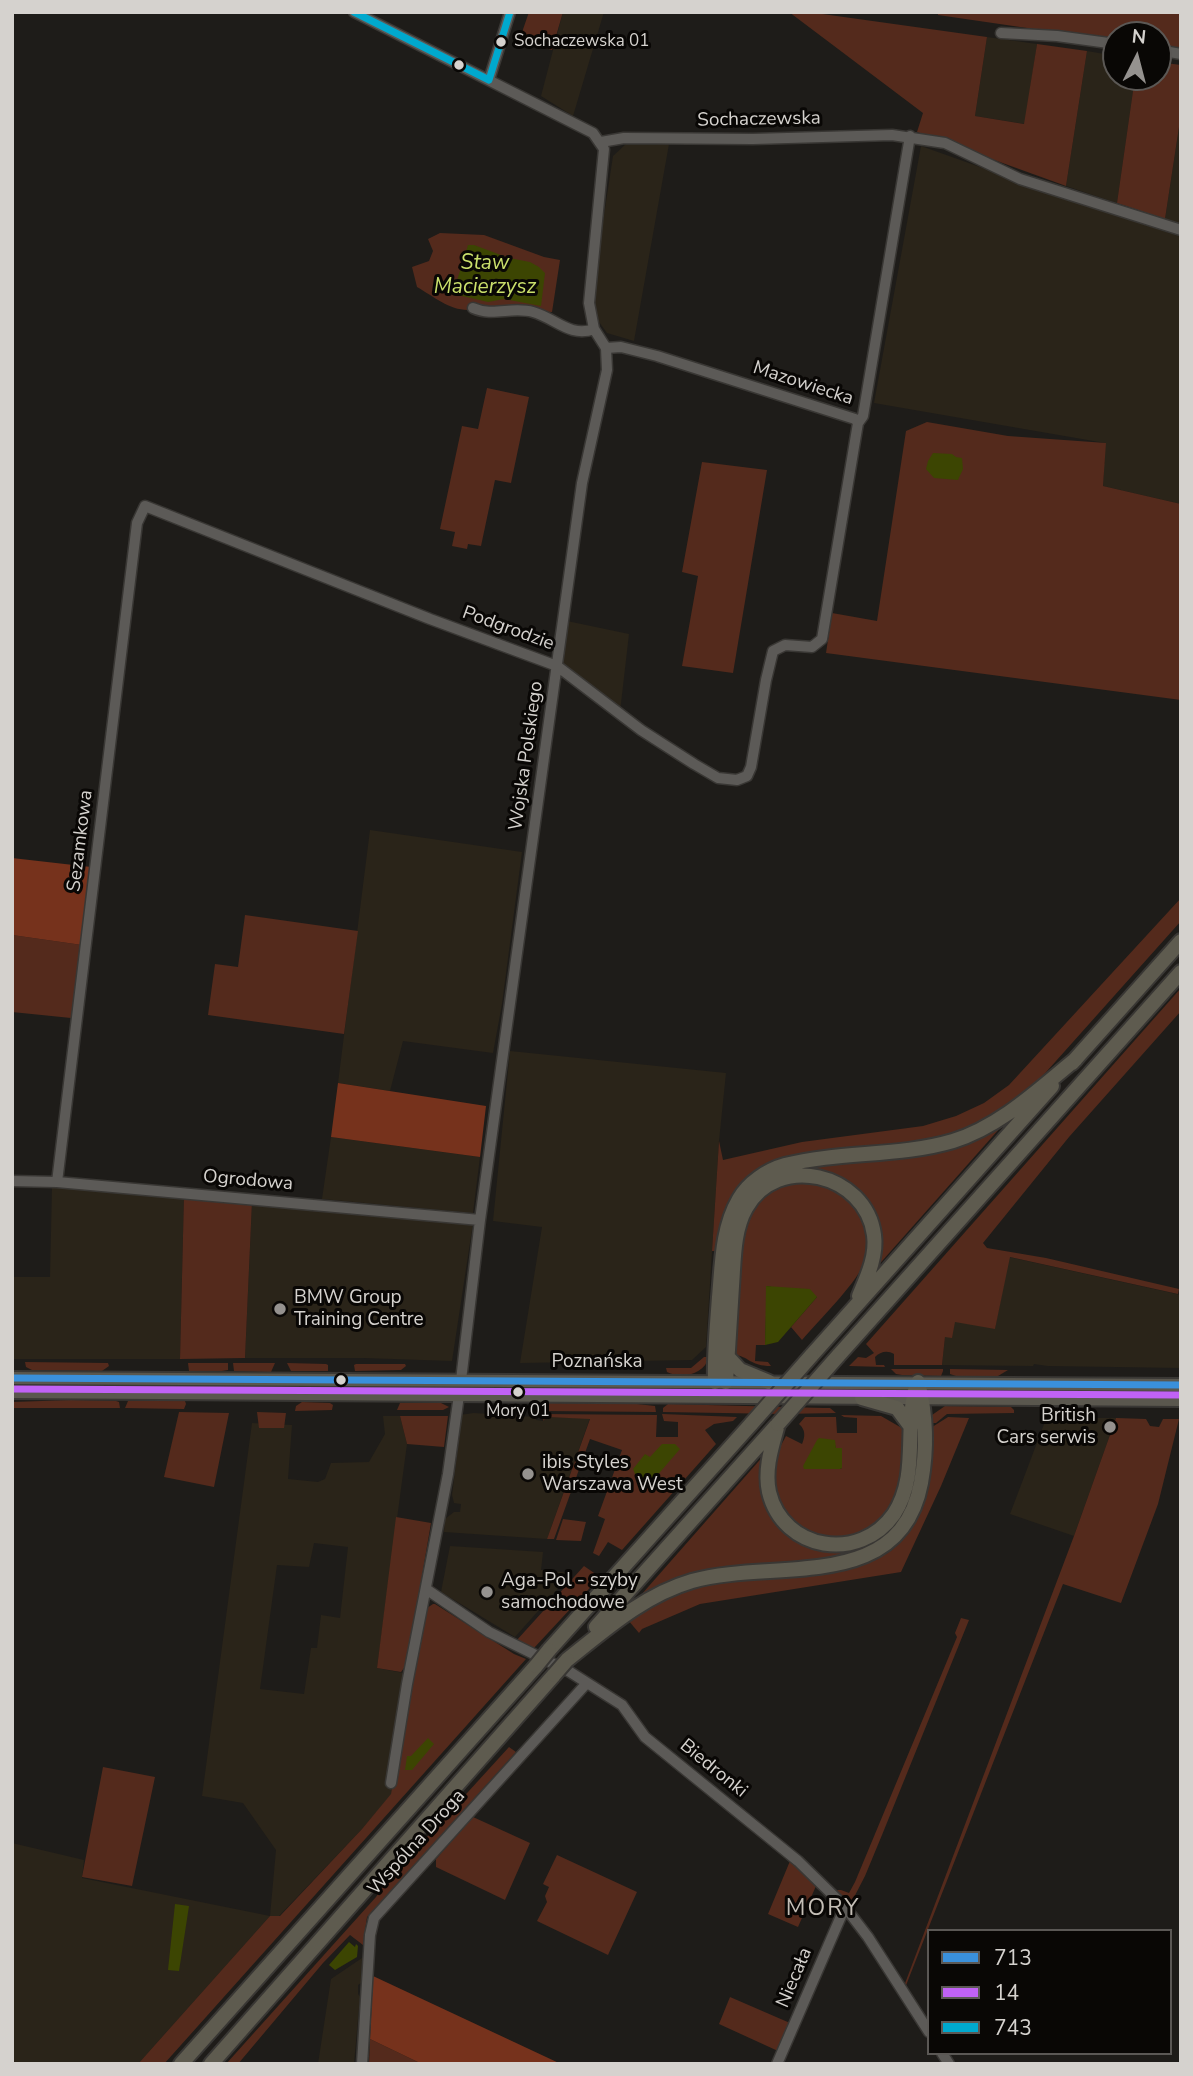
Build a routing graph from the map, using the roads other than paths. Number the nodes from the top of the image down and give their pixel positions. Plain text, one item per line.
1 (355, 12) edge
2 (510, 12) edge
3 (1001, 33) dead end
4 (1102, 42) edge
5 (489, 80) junction
6 (910, 136) junction
7 (600, 142) junction
8 (1181, 230) edge
9 (473, 308) dead end
10 (594, 328) junction
11 (606, 348) junction
12 (858, 423) junction
13 (145, 506) joint
14 (822, 639) joint
15 (557, 666) junction
16 (1181, 942) edge
17 (1181, 972) edge
18 (1076, 1059) junction
19 (12, 1181) edge
20 (57, 1182) junction
21 (480, 1220) junction
22 (855, 1307) junction
23 (727, 1356) junction
24 (12, 1378) edge
25 (461, 1380) junction
26 (720, 1382) junction
27 (769, 1382) junction
28 (918, 1382) junction
29 (1181, 1385) edge
30 (12, 1392) edge
31 (459, 1395) junction
32 (720, 1398) junction
33 (862, 1398) junction
34 (917, 1398) junction
35 (1181, 1400) edge
36 (778, 1424) junction
37 (911, 1427) junction
38 (426, 1589) junction
39 (567, 1660) junction
40 (586, 1684) junction
41 (391, 1783) dead end
42 (845, 1907) junction
43 (927, 2029) edge
44 (181, 2064) edge
45 (211, 2064) edge
46 (362, 2064) edge
47 (777, 2064) edge

1 - 5 street
2 - 5 street
3 - 4 street
5 - 7 street
6 - 7 street, Sochaczewska
6 - 8 street, Sochaczewska
6 - 12 street
7 - 10 street
9 - 10 street
10 - 11 street
11 - 12 street, Mazowiecka
11 - 15 street, Wojska Polskiego
12 - 14 street, Mazowiecka
13 - 15 street, Podgrodzie
13 - 20 street, Sezamkowa
14 - 15 street, Podgrodzie
15 - 21 street, Wojska Polskiego
16 - 18 highway
17 - 36 highway, bridge
18 - 22 highway
18 - 26 highway
19 - 20 street, Ogrodowa
20 - 21 street, Ogrodowa
21 - 25 street, Wojska Polskiego
22 - 23 highway
22 - 44 highway, bridge
23 - 26 highway
23 - 27 highway
24 - 25 main road, Poznańska
25 - 26 main road, Poznańska
26 - 27 main road, Poznańska
26 - 32 main road
27 - 28 main road, Poznańska
28 - 29 main road, Poznańska
28 - 34 highway
30 - 31 main road, Poznańska
31 - 32 main road, Poznańska
31 - 38 street
32 - 33 main road, Poznańska
33 - 34 main road, Poznańska
33 - 37 highway
34 - 35 main road, Poznańska
34 - 37 highway
34 - 39 highway
36 - 37 highway
36 - 39 highway
38 - 40 street, Biedronki
38 - 41 street
39 - 45 highway, bridge
40 - 42 street, Biedronki
40 - 46 street, Wspólna Droga
42 - 43 street, Biedronki
42 - 47 street, Niecała

